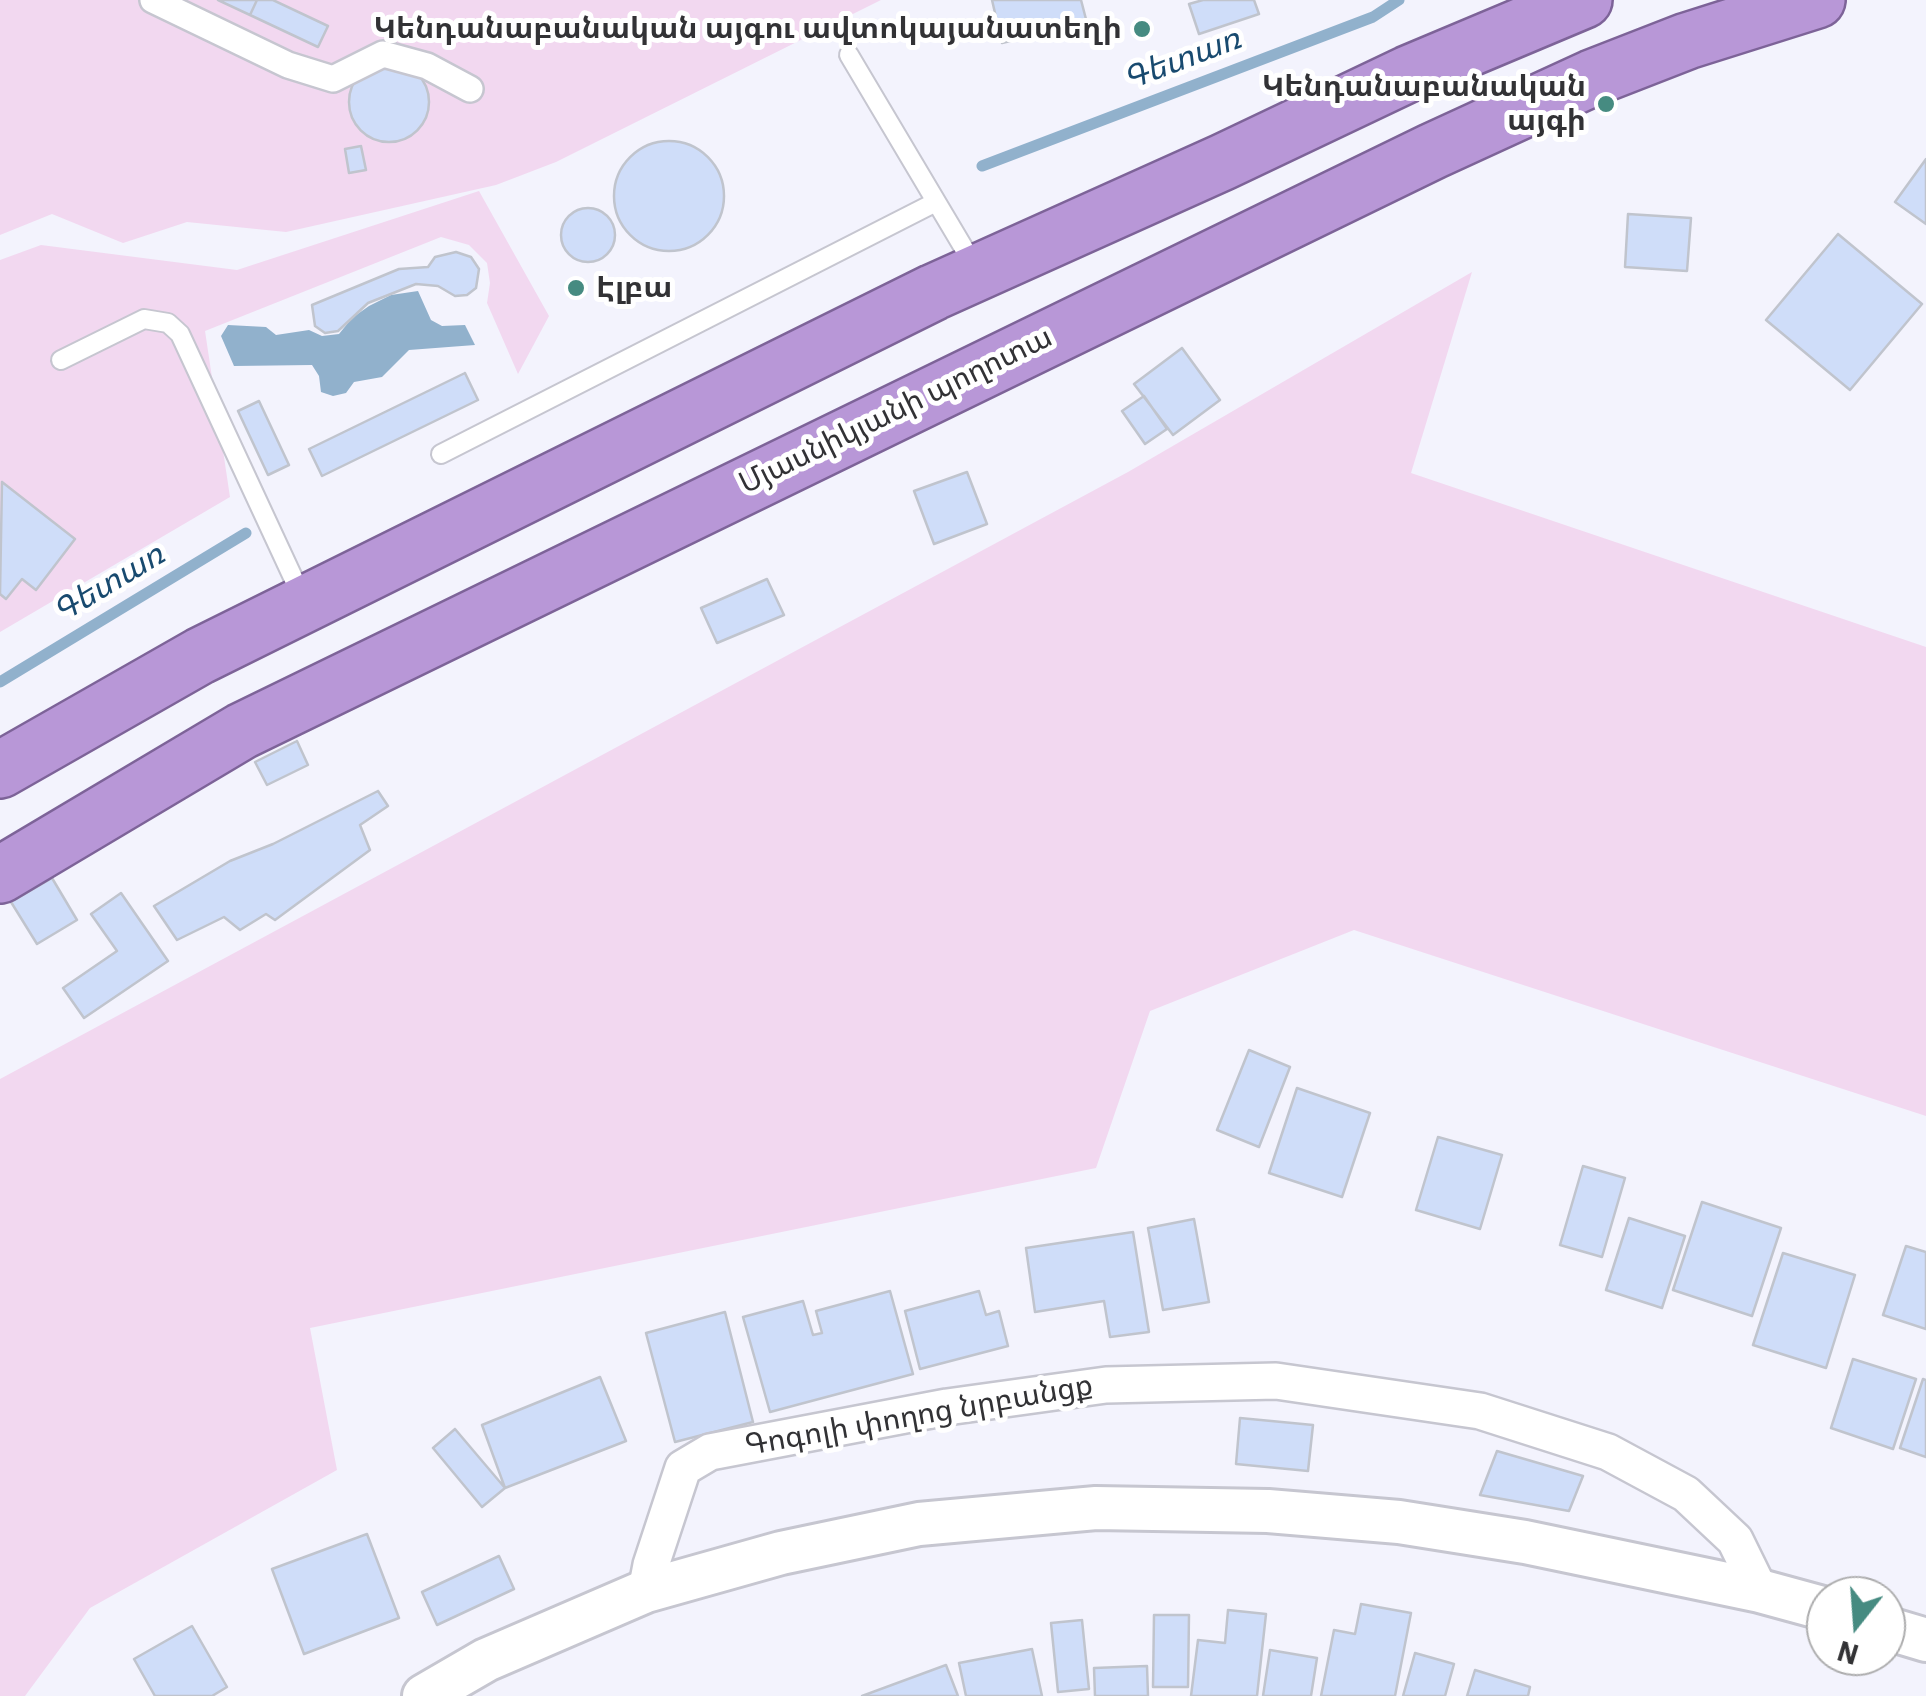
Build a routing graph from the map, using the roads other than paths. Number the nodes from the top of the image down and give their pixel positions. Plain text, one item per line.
1 (153, 0) edge
2 (1584, 0) edge
3 (1817, 0) edge
4 (849, 55) dead end
5 (470, 89) dead end
6 (936, 202) junction
7 (978, 272) junction
8 (61, 360) dead end
9 (441, 454) dead end
10 (306, 604) junction
11 (0, 770) edge
12 (0, 875) edge
13 (1760, 1590) junction
14 (646, 1591) junction
15 (1806, 1603) edge
16 (424, 1696) edge

1 - 5 street
2 - 7 highway
3 - 12 highway, Մյասնիկյանի պողոտա
4 - 6 lane
6 - 7 lane
6 - 9 lane
7 - 10 highway
8 - 10 lane
10 - 11 highway
13 - 14 street
13 - 14 street, Գոգոլի փողոց նրբանցք
13 - 15 street
14 - 16 street

